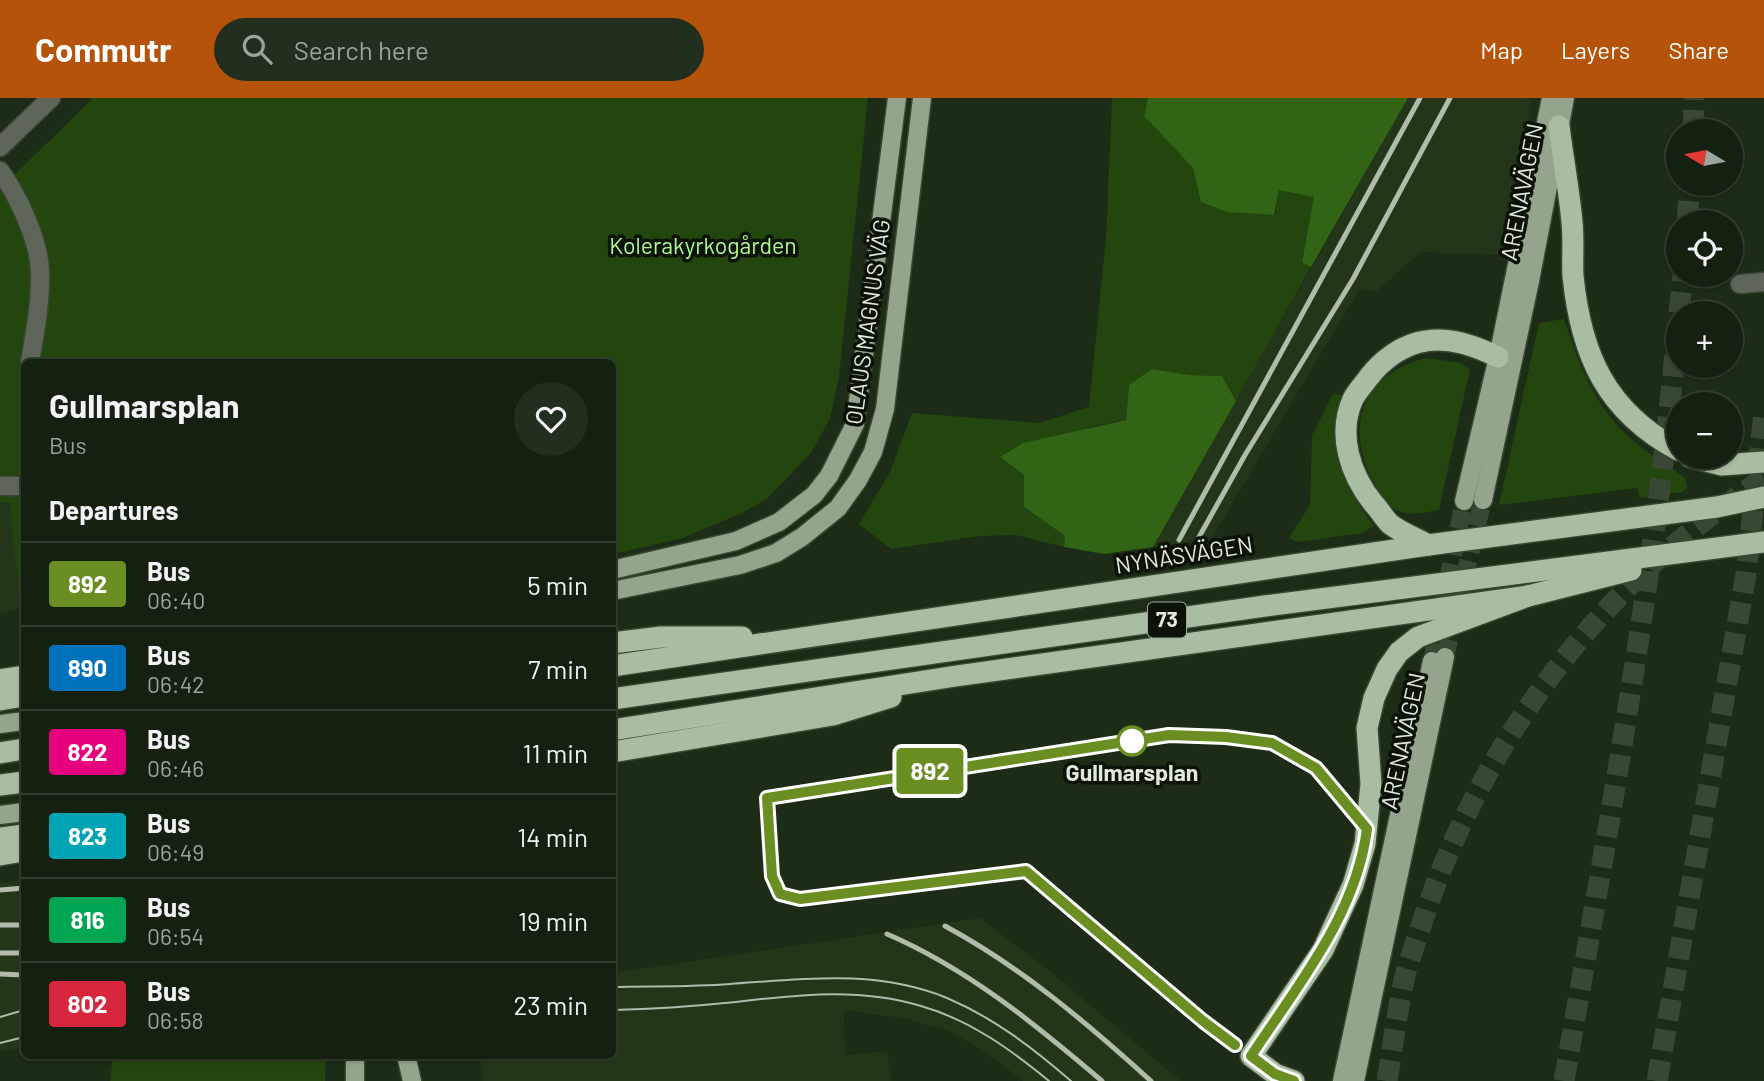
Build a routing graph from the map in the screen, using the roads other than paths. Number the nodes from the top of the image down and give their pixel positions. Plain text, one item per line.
1 (51, 98) edge
2 (897, 98) edge
3 (922, 98) edge
4 (1551, 98) edge
5 (1565, 98) edge
6 (1559, 126) junction
7 (0, 147) edge
8 (0, 171) edge
9 (1764, 282) edge
10 (1743, 284) edge
11 (1497, 356) junction
12 (30, 359) edge
13 (1666, 443) edge
14 (1764, 462) tunnel mouth
15 (1743, 464) tunnel mouth
16 (0, 486) edge
17 (21, 486) edge
18 (1764, 497) tunnel mouth
19 (1483, 500) tunnel mouth
20 (1464, 501) tunnel mouth
21 (1764, 542) edge
22 (1427, 544) junction
23 (1723, 547) junction
24 (616, 568) edge
25 (616, 590) edge
26 (1528, 596) junction
27 (824, 636) junction
28 (616, 643) edge
29 (616, 665) edge
30 (21, 676) edge
31 (956, 676) junction
32 (0, 680) edge
33 (21, 696) edge
34 (616, 698) edge
35 (0, 700) edge
36 (21, 721) edge
37 (0, 724) edge
38 (616, 730) edge
39 (21, 750) edge
40 (616, 751) edge
41 (0, 753) edge
42 (21, 782) edge
43 (0, 785) edge
44 (21, 812) edge
45 (0, 815) edge
46 (21, 835) edge
47 (0, 838) edge
48 (21, 852) edge
49 (0, 855) edge
50 (355, 1059) edge
51 (407, 1059) edge
52 (355, 1081) edge
53 (412, 1081) edge
54 (1294, 1081) edge
55 (1342, 1081) edge
56 (1355, 1081) edge

1 - 7 street
2 - 24 main road, OLAUS MAGNUS VÄG
3 - 25 main road, OLAUS MAGNUS VÄG
4 - 11 main road, ARENAVÄGEN
5 - 6 main road, ARENAVÄGEN
6 - 13 highway
6 - 19 main road, ARENAVÄGEN
8 - 12 street
9 - 10 street
11 - 20 main road, ARENAVÄGEN
11 - 22 highway
14 - 15 highway
16 - 17 street
18 - 22 highway, NYNÄSVÄGEN / 73
21 - 23 highway, 73
22 - 27 highway, NYNÄSVÄGEN / 73
23 - 26 highway
23 - 34 highway, 73
26 - 31 highway
26 - 54 highway
27 - 28 highway
27 - 29 highway, NYNÄSVÄGEN / 73
30 - 32 highway
31 - 38 highway
31 - 40 highway
33 - 35 highway
36 - 37 main road
39 - 41 highway
42 - 43 highway
44 - 45 main road
46 - 47 highway
48 - 49 highway
50 - 52 main road
51 - 53 main road
55 - 56 main road, ARENAVÄGEN

